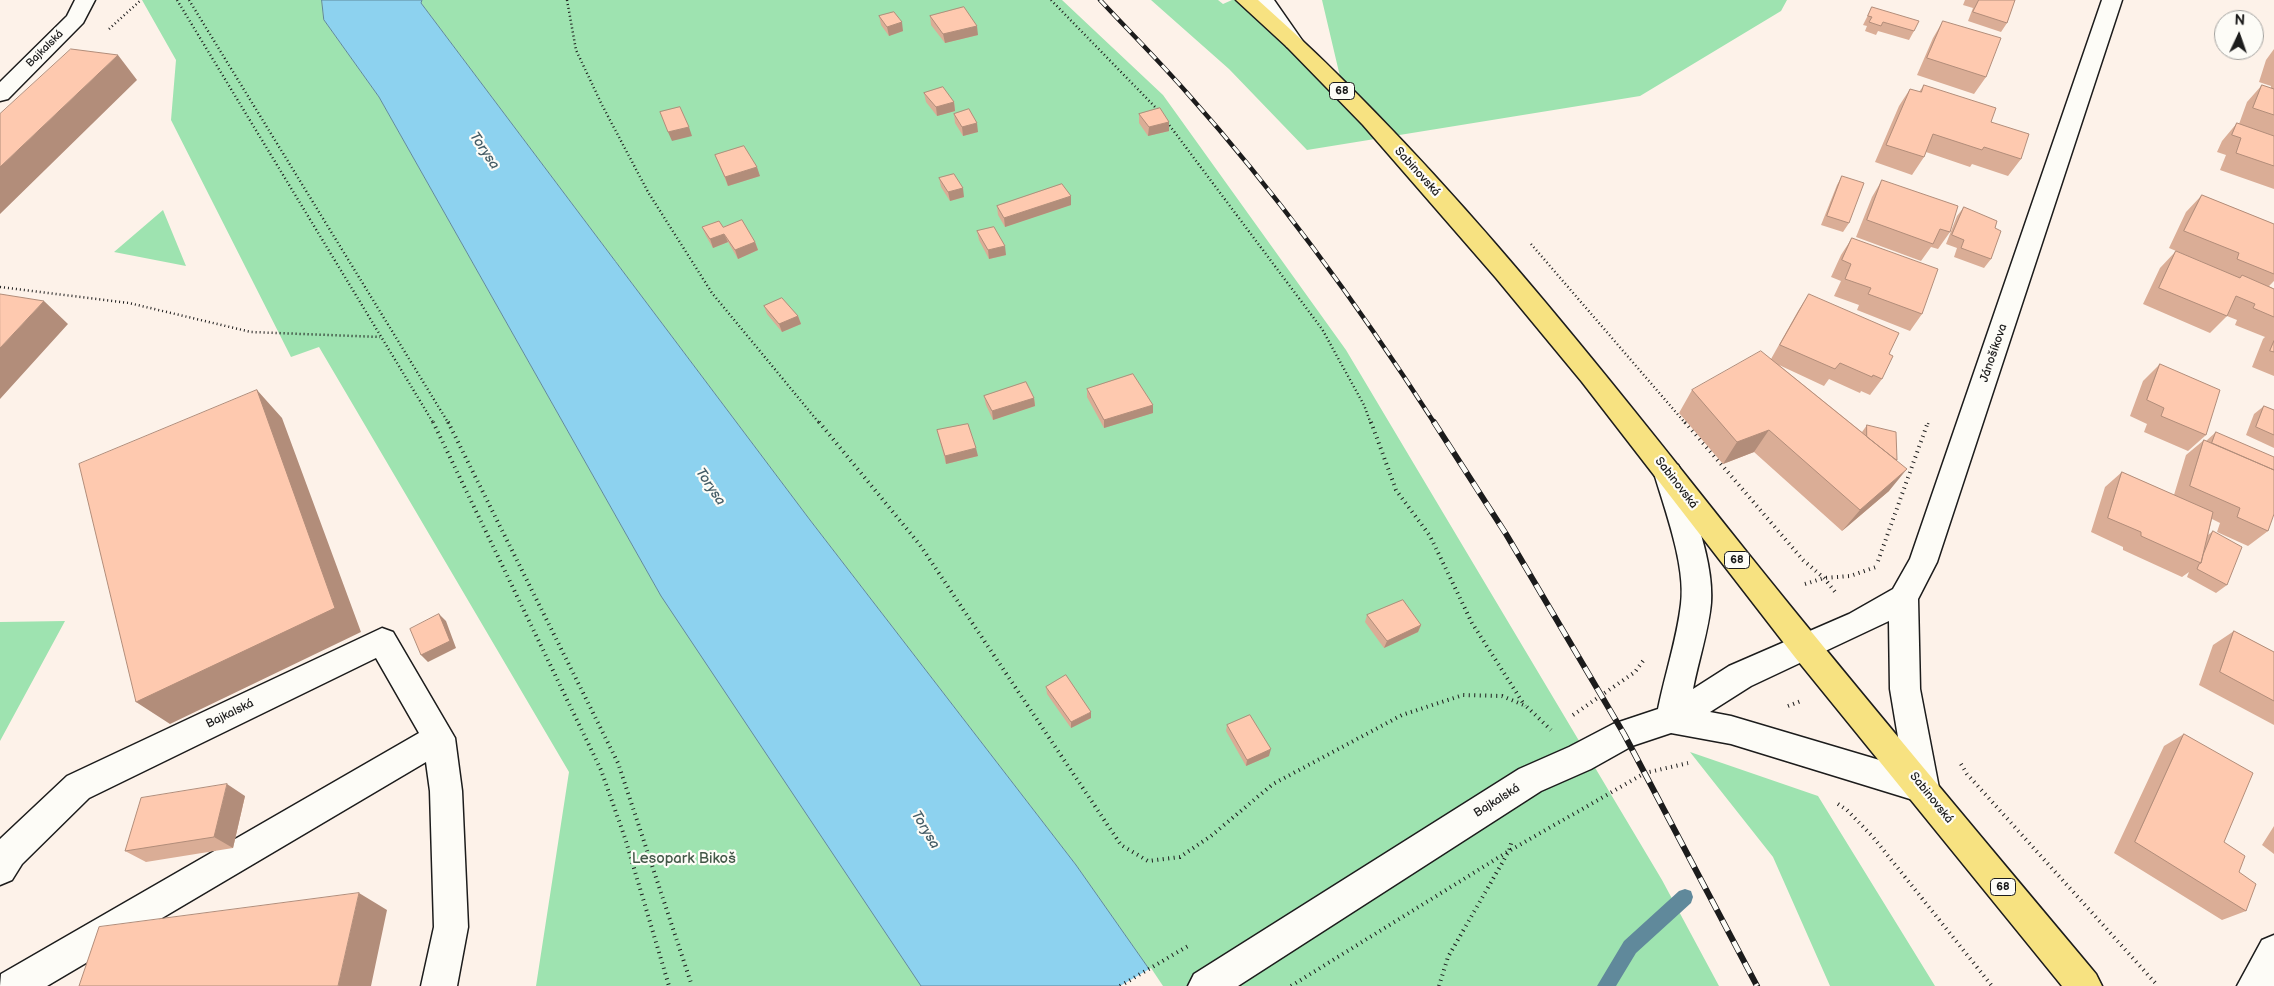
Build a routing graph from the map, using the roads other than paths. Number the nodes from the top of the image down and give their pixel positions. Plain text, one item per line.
1 (85, 0) edge
2 (1246, 0) edge
3 (1264, 0) edge
4 (2112, 0) edge
5 (1294, 43) junction
6 (0, 94) edge
7 (1668, 473) junction
8 (1903, 598) junction
9 (1805, 647) junction
10 (1672, 719) junction
11 (439, 738) junction
12 (1923, 788) junction
13 (0, 868) edge
14 (104, 933) junction
15 (2274, 952) edge
16 (89, 977) edge
17 (13, 986) edge
18 (439, 986) edge
19 (1206, 986) edge
20 (2084, 986) edge
21 (2255, 986) edge

1 - 6 street, Bajkalská
2 - 5 main road, Sabinovská / 68
3 - 5 street
4 - 8 street, Jánošíkova
5 - 7 main road, Sabinovská / 68
7 - 9 main road, Sabinovská / 68
7 - 10 street
8 - 9 street
8 - 12 street
9 - 10 street, Bajkalská
9 - 12 main road, Sabinovská / 68
10 - 12 street
10 - 19 street, Bajkalská
11 - 13 street, Bajkalská
11 - 14 street
11 - 18 street, Bajkalská
12 - 20 main road, Sabinovská / 68
14 - 16 street
14 - 17 street
15 - 21 street

